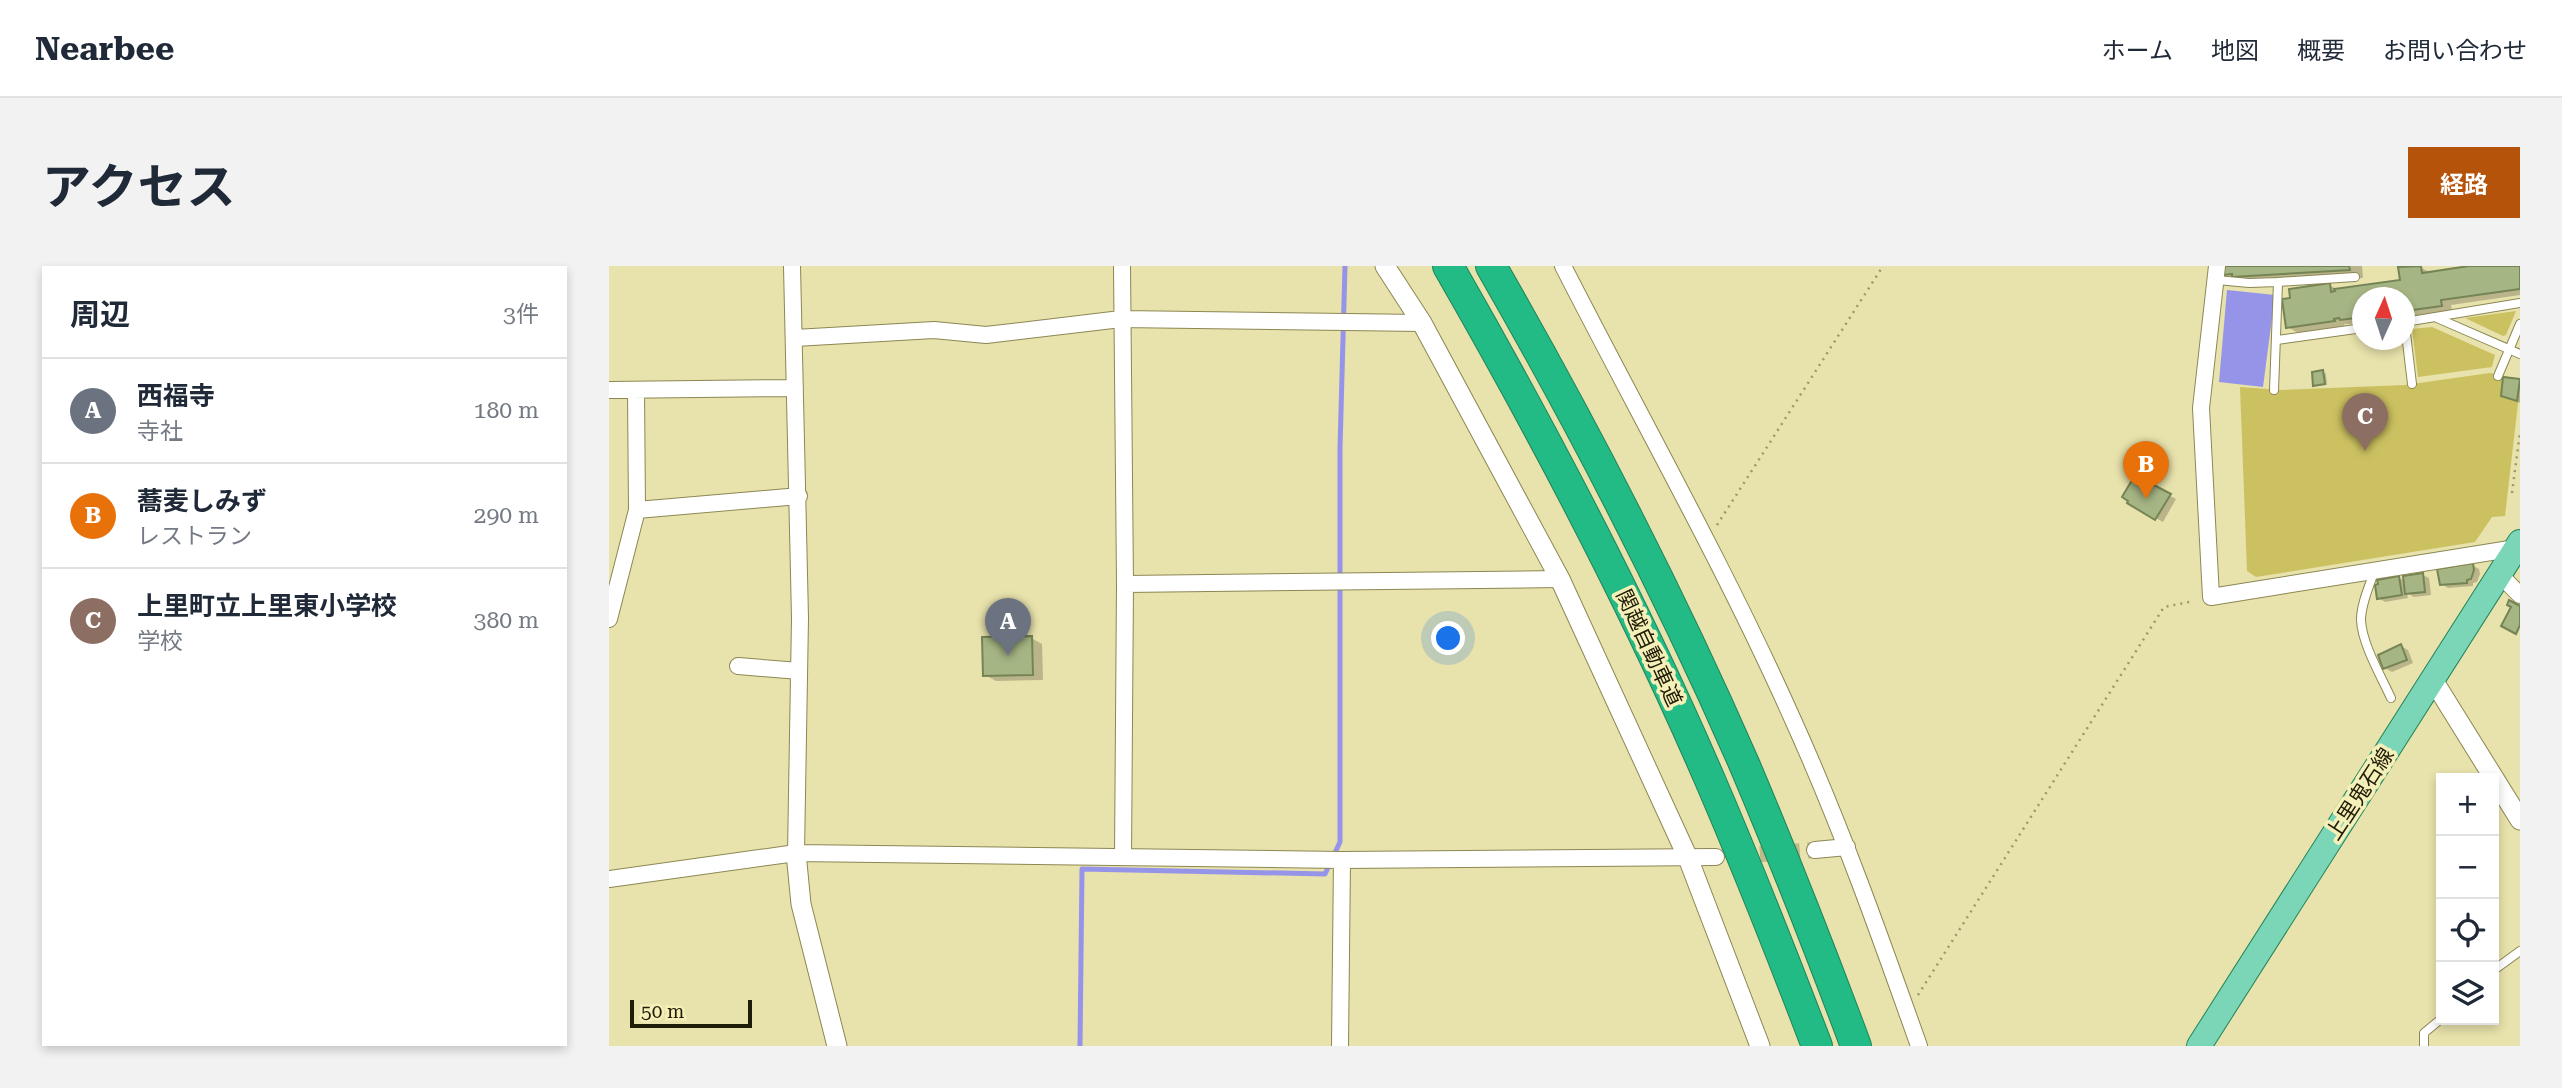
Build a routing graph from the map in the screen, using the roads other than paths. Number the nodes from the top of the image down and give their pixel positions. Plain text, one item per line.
1 (792, 266) edge
2 (1122, 266) edge
3 (1385, 266) edge
4 (1448, 266) edge
5 (1491, 266) edge
6 (1563, 266) edge
7 (2217, 273) edge
8 (2355, 277) dead end
9 (2278, 282) junction
10 (2520, 303) edge
11 (2437, 318) junction
12 (1121, 319) junction
13 (2415, 321) edge
14 (1422, 323) junction
15 (2520, 324) edge
16 (2352, 330) edge
17 (795, 338) junction
18 (2277, 340) junction
19 (2509, 349) junction
20 (2408, 350) edge
21 (2520, 354) edge
22 (2498, 376) dead end
23 (2412, 384) dead end
24 (795, 388) junction
25 (609, 390) edge
26 (636, 390) junction
27 (2274, 390) dead end
28 (799, 496) junction
29 (636, 510) junction
30 (2518, 545) edge
31 (2374, 572) junction
32 (2500, 575) junction
33 (1560, 579) junction
34 (1125, 584) junction
35 (2520, 595) edge
36 (609, 619) edge
37 (739, 666) dead end
38 (799, 671) junction
39 (2433, 680) junction
40 (2391, 698) dead end
41 (2520, 820) edge
42 (1847, 847) junction
43 (1815, 850) tunnel mouth
44 (796, 853) junction
45 (1123, 857) junction
46 (1716, 857) tunnel mouth
47 (1688, 858) junction
48 (1342, 860) junction
49 (609, 879) edge
50 (2520, 951) edge
51 (2499, 966) edge
52 (2436, 1023) edge
53 (837, 1046) edge
54 (1340, 1046) edge
55 (1761, 1046) edge
56 (1817, 1046) edge
57 (1856, 1046) edge
58 (1919, 1046) edge
59 (2199, 1046) edge
60 (2424, 1046) edge

1 - 17 street
2 - 12 street
3 - 14 street
4 - 56 highway, 関越自動車道
5 - 57 highway, 関越自動車道
6 - 42 street
7 - 9 lane
7 - 31 street
8 - 9 lane
9 - 18 lane
10 - 11 lane
11 - 13 lane
11 - 19 lane
12 - 14 street
12 - 17 street
12 - 34 street
14 - 33 street
15 - 19 lane
16 - 18 lane
17 - 24 street
18 - 27 lane
19 - 21 lane
19 - 22 lane
20 - 23 lane
24 - 26 street
24 - 28 street
25 - 26 street
26 - 29 street
28 - 29 street
28 - 38 street
29 - 36 street
30 - 31 street
30 - 32 main road, 上里鬼石線
31 - 40 lane
32 - 35 street
32 - 39 main road, 上里鬼石線
33 - 34 street
33 - 47 street
34 - 45 street
37 - 38 street
38 - 44 street
39 - 41 street
39 - 59 main road, 上里鬼石線
42 - 43 street
42 - 58 street
44 - 45 street
44 - 49 street
44 - 53 street
45 - 48 street
46 - 47 street
47 - 48 street
47 - 55 street
48 - 54 street
50 - 51 lane
52 - 60 lane

